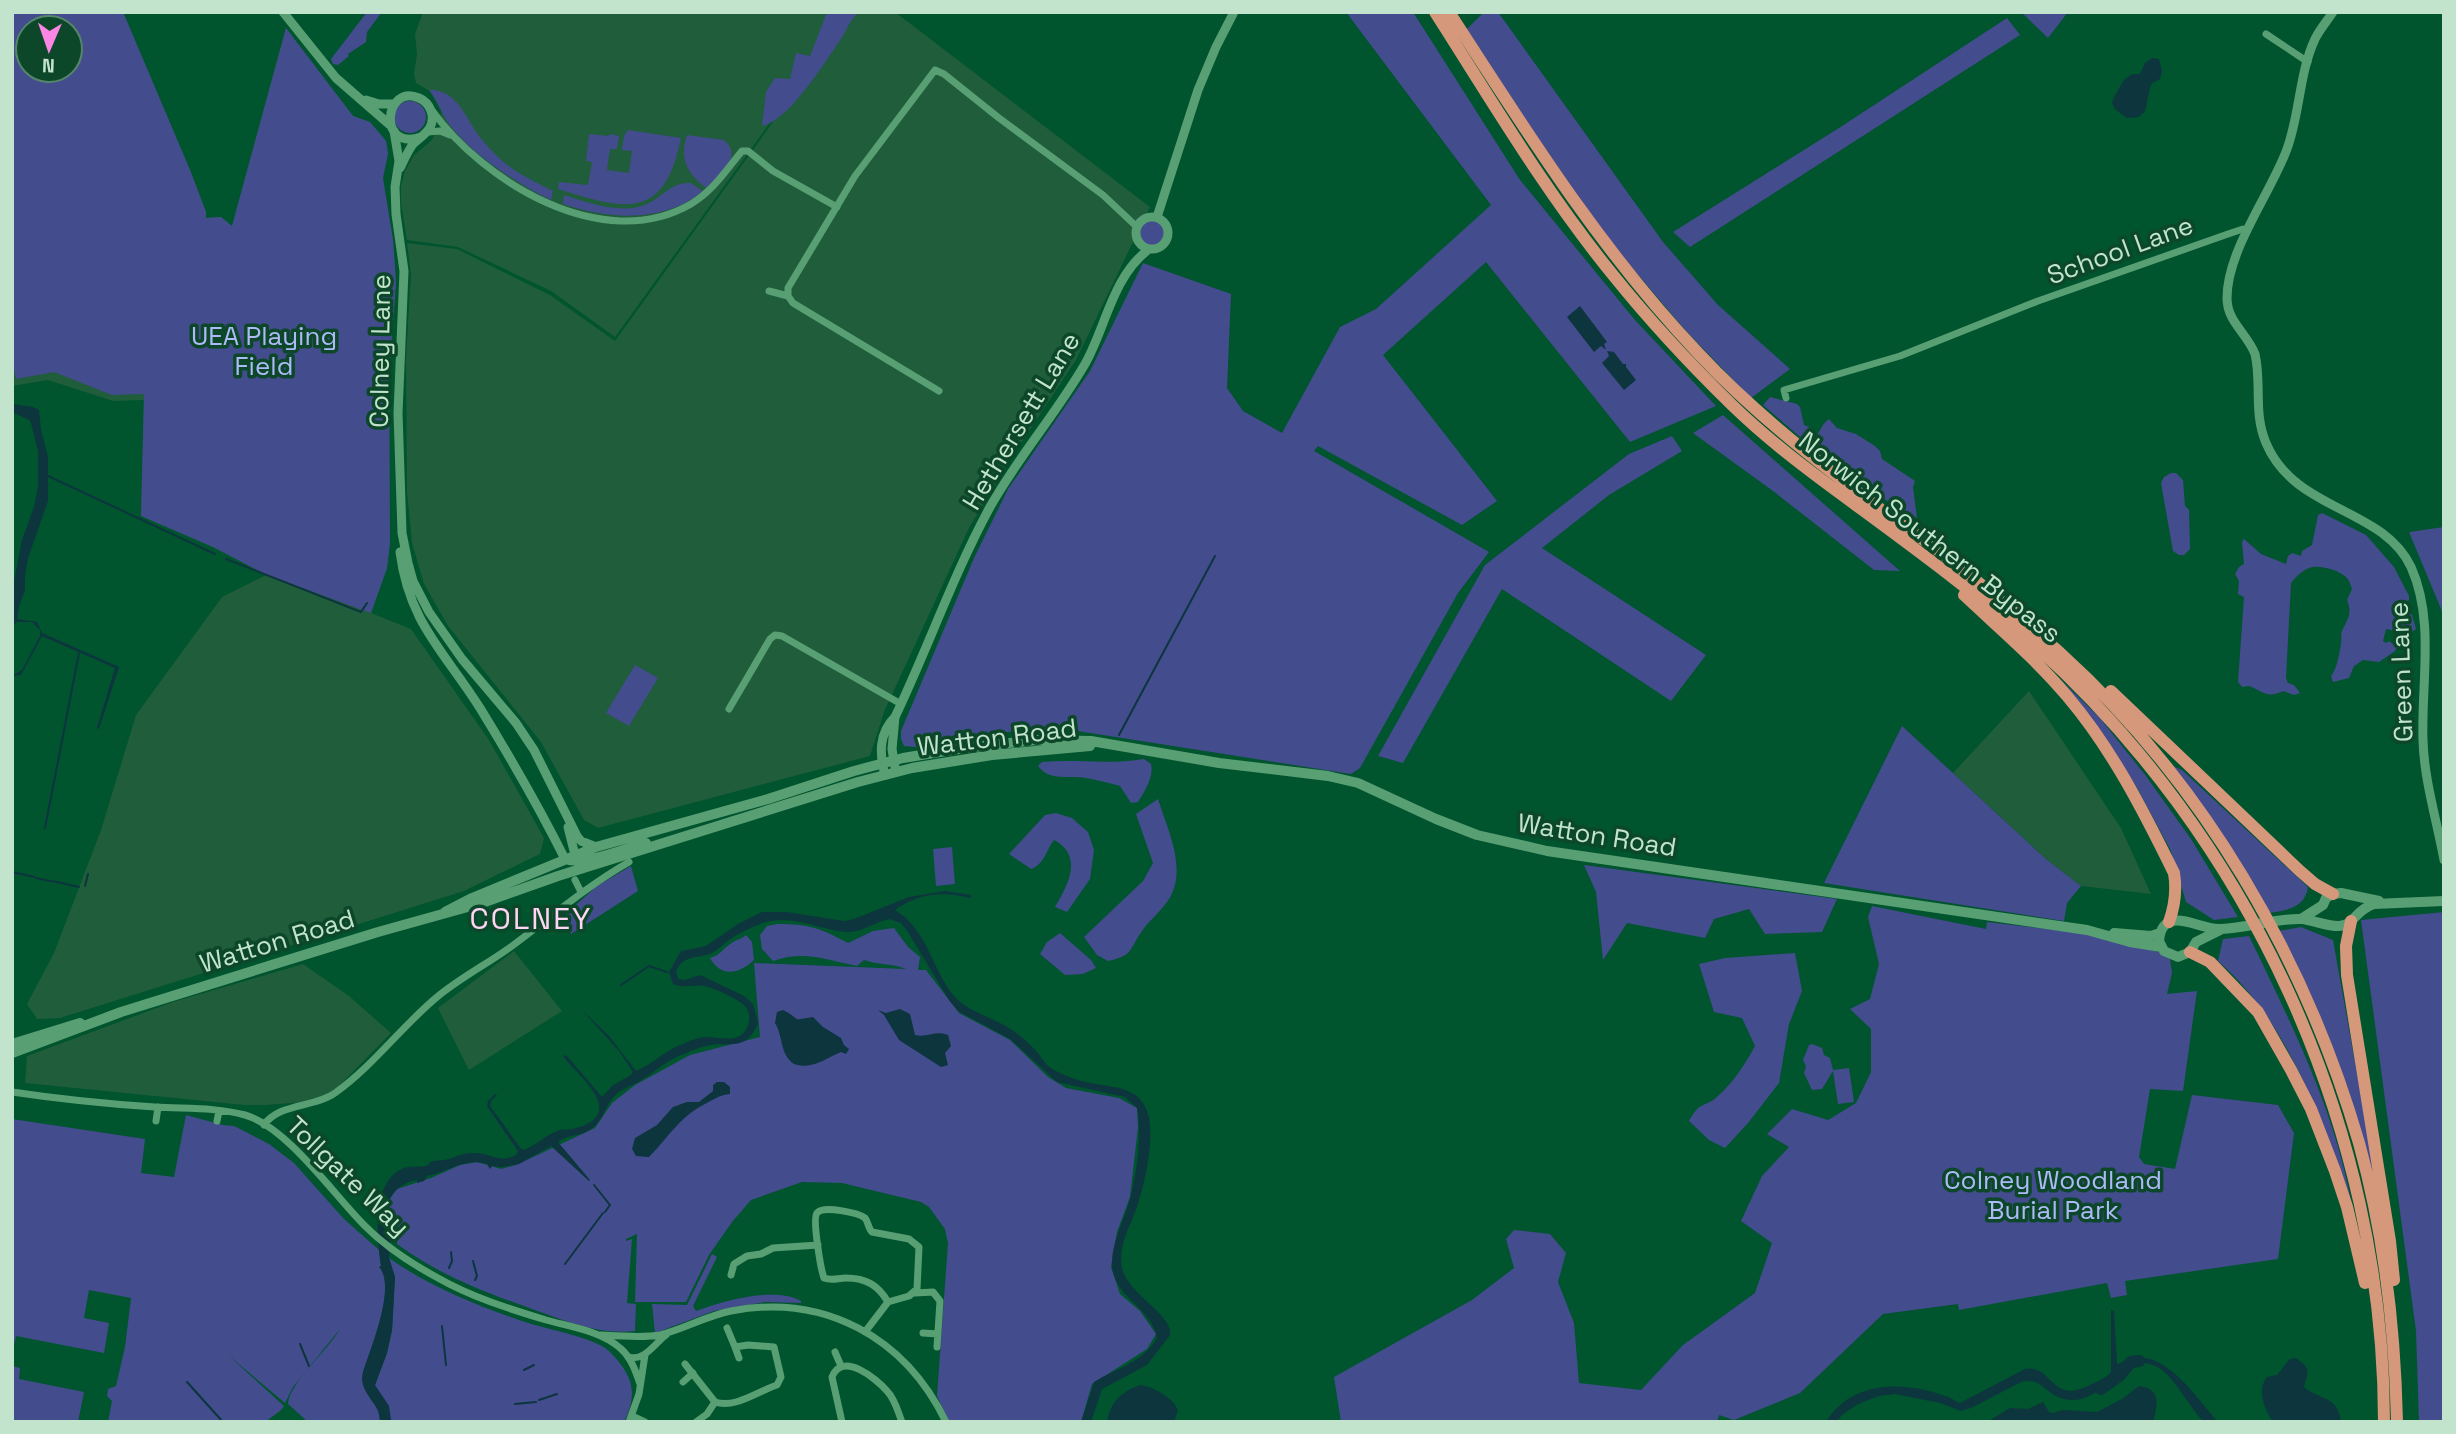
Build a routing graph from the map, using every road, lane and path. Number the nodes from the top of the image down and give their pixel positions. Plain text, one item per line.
1 (283, 12) edge
2 (1234, 12) edge
3 (1434, 12) edge
4 (1449, 12) edge
5 (2333, 12) edge
6 (2266, 34) dead end
7 (2308, 62) junction
8 (361, 99) junction
9 (394, 104) junction
10 (429, 107) junction
11 (393, 129) junction
12 (424, 134) junction
13 (451, 135) junction
14 (398, 172) junction
15 (838, 207) junction
16 (1157, 217) junction
17 (1137, 227) junction
18 (2246, 230) junction
19 (1139, 243) junction
20 (1149, 249) junction
21 (1132, 264) junction
22 (769, 291) dead end
23 (788, 296) junction
24 (1784, 390) dead end
25 (939, 391) dead end
26 (1794, 459) junction
27 (402, 533) junction
28 (1949, 558) junction
29 (480, 679) junction
30 (467, 689) junction
31 (901, 704) junction
32 (729, 709) dead end
33 (895, 717) junction
34 (1104, 744) junction
35 (893, 761) junction
36 (882, 763) junction
37 (890, 773) junction
38 (562, 808) junction
39 (741, 818) junction
40 (596, 847) junction
41 (571, 858) junction
42 (2444, 860) edge
43 (629, 862) dead end
44 (562, 875) junction
45 (575, 880) dead end
46 (582, 892) junction
47 (2333, 894) junction
48 (2347, 895) junction
49 (2444, 901) edge
50 (2390, 903) junction
51 (2323, 905) junction
52 (445, 912) junction
53 (2353, 918) junction
54 (2301, 919) junction
55 (2169, 922) junction
56 (2187, 922) junction
57 (2330, 924) junction
58 (2222, 929) junction
59 (2092, 931) junction
60 (2160, 933) junction
61 (2161, 947) junction
62 (2195, 950) junction
63 (121, 1012) junction
64 (12, 1044) edge
65 (12, 1053) edge
66 (12, 1092) edge
67 (158, 1107) junction
68 (219, 1111) junction
69 (156, 1121) dead end
70 (217, 1121) dead end
71 (264, 1125) junction
72 (818, 1245) junction
73 (732, 1275) dead end
74 (914, 1293) junction
75 (888, 1302) junction
76 (727, 1328) dead end
77 (670, 1332) junction
78 (865, 1332) junction
79 (923, 1333) dead end
80 (597, 1334) junction
81 (938, 1334) junction
82 (631, 1335) junction
83 (640, 1336) junction
84 (735, 1347) junction
85 (937, 1347) dead end
86 (835, 1352) dead end
87 (626, 1353) junction
88 (646, 1354) junction
89 (739, 1358) dead end
90 (685, 1364) dead end
91 (841, 1366) junction
92 (693, 1373) junction
93 (684, 1382) dead end
94 (640, 1384) junction
95 (715, 1402) junction
96 (630, 1419) edge
97 (646, 1422) edge
98 (696, 1422) edge
99 (842, 1422) edge
100 (902, 1422) edge
101 (946, 1422) edge
102 (2382, 1422) edge
103 (2400, 1422) edge

1 - 8 street
2 - 16 street, Hethersett Lane
3 - 26 highway, Norwich Southern Bypass
4 - 28 highway, Norwich Southern Bypass
5 - 7 street
6 - 7 street
7 - 18 street
8 - 9 street
8 - 11 street
9 - 10 street
9 - 11 street, Colney Lane
10 - 12 street, Colney Lane
10 - 13 street
11 - 12 street
11 - 14 street, Colney Lane
12 - 13 street
12 - 14 street, Colney Lane
13 - 15 street
14 - 27 street, Colney Lane
15 - 17 street
15 - 23 street
16 - 17 street
16 - 20 street, Hethersett Lane
17 - 19 street, Hethersett Lane
18 - 24 street, School Lane
18 - 42 street, Green Lane
19 - 20 street
19 - 21 street, Hethersett Lane
20 - 21 street, Hethersett Lane
21 - 31 street, Hethersett Lane
22 - 23 street
23 - 25 street
26 - 55 highway
26 - 102 highway, Norwich Southern Bypass
27 - 29 street, Colney Lane
27 - 30 street, Colney Lane
28 - 47 highway
28 - 103 highway, Norwich Southern Bypass
29 - 30 street
29 - 38 street, Colney Lane
30 - 41 street, Colney Lane
31 - 32 street
31 - 33 street, Hethersett Lane
33 - 35 street, Hethersett Lane
33 - 36 street, Hethersett Lane
34 - 35 main road, Watton Road
34 - 37 main road, Watton Road
34 - 59 main road, Watton Road
35 - 36 main road, Watton Road
35 - 37 street, Watton Road
36 - 37 street, Watton Road
36 - 40 main road, Watton Road
37 - 39 main road, Watton Road
38 - 40 street, Colney Lane
38 - 41 street, Colney Lane
39 - 41 main road, Watton Road
39 - 44 main road, Watton Road
40 - 41 main road, Watton Road
41 - 44 main road, Watton Road
41 - 52 main road, Watton Road
43 - 46 street
44 - 52 main road, Watton Road
45 - 46 street
46 - 71 street
47 - 48 main road
47 - 51 main road
48 - 50 main road
48 - 53 main road
49 - 50 main road
50 - 53 main road
51 - 54 main road
51 - 57 main road
52 - 63 main road, Watton Road
53 - 57 main road
53 - 103 highway
54 - 57 main road
54 - 58 main road
55 - 56 main road
55 - 60 main road
56 - 58 main road
56 - 62 main road
58 - 62 main road
59 - 60 main road, Watton Road
59 - 61 main road, Watton Road
60 - 61 main road
61 - 62 main road, Watton Road
62 - 102 highway
63 - 64 main road, Watton Road
63 - 65 main road, Watton Road
66 - 67 street, Tollgate Way
67 - 68 street, Tollgate Way
67 - 69 street
68 - 70 street
68 - 71 street, Tollgate Way
71 - 80 street, Tollgate Way
72 - 73 street
72 - 74 street
72 - 75 street
74 - 75 street
74 - 81 street
75 - 78 street
76 - 84 street
77 - 78 street
77 - 83 street
77 - 88 street
78 - 101 street
79 - 81 street
80 - 82 street, Tollgate Way
80 - 87 street, Tollgate Way
81 - 85 street
82 - 83 street
82 - 87 street
83 - 88 street
84 - 89 street
84 - 95 street
86 - 91 street
87 - 88 street
87 - 94 street
88 - 94 street
90 - 92 street
91 - 99 street
91 - 100 street
92 - 93 street
92 - 95 street
94 - 96 street
95 - 98 street
96 - 97 street

